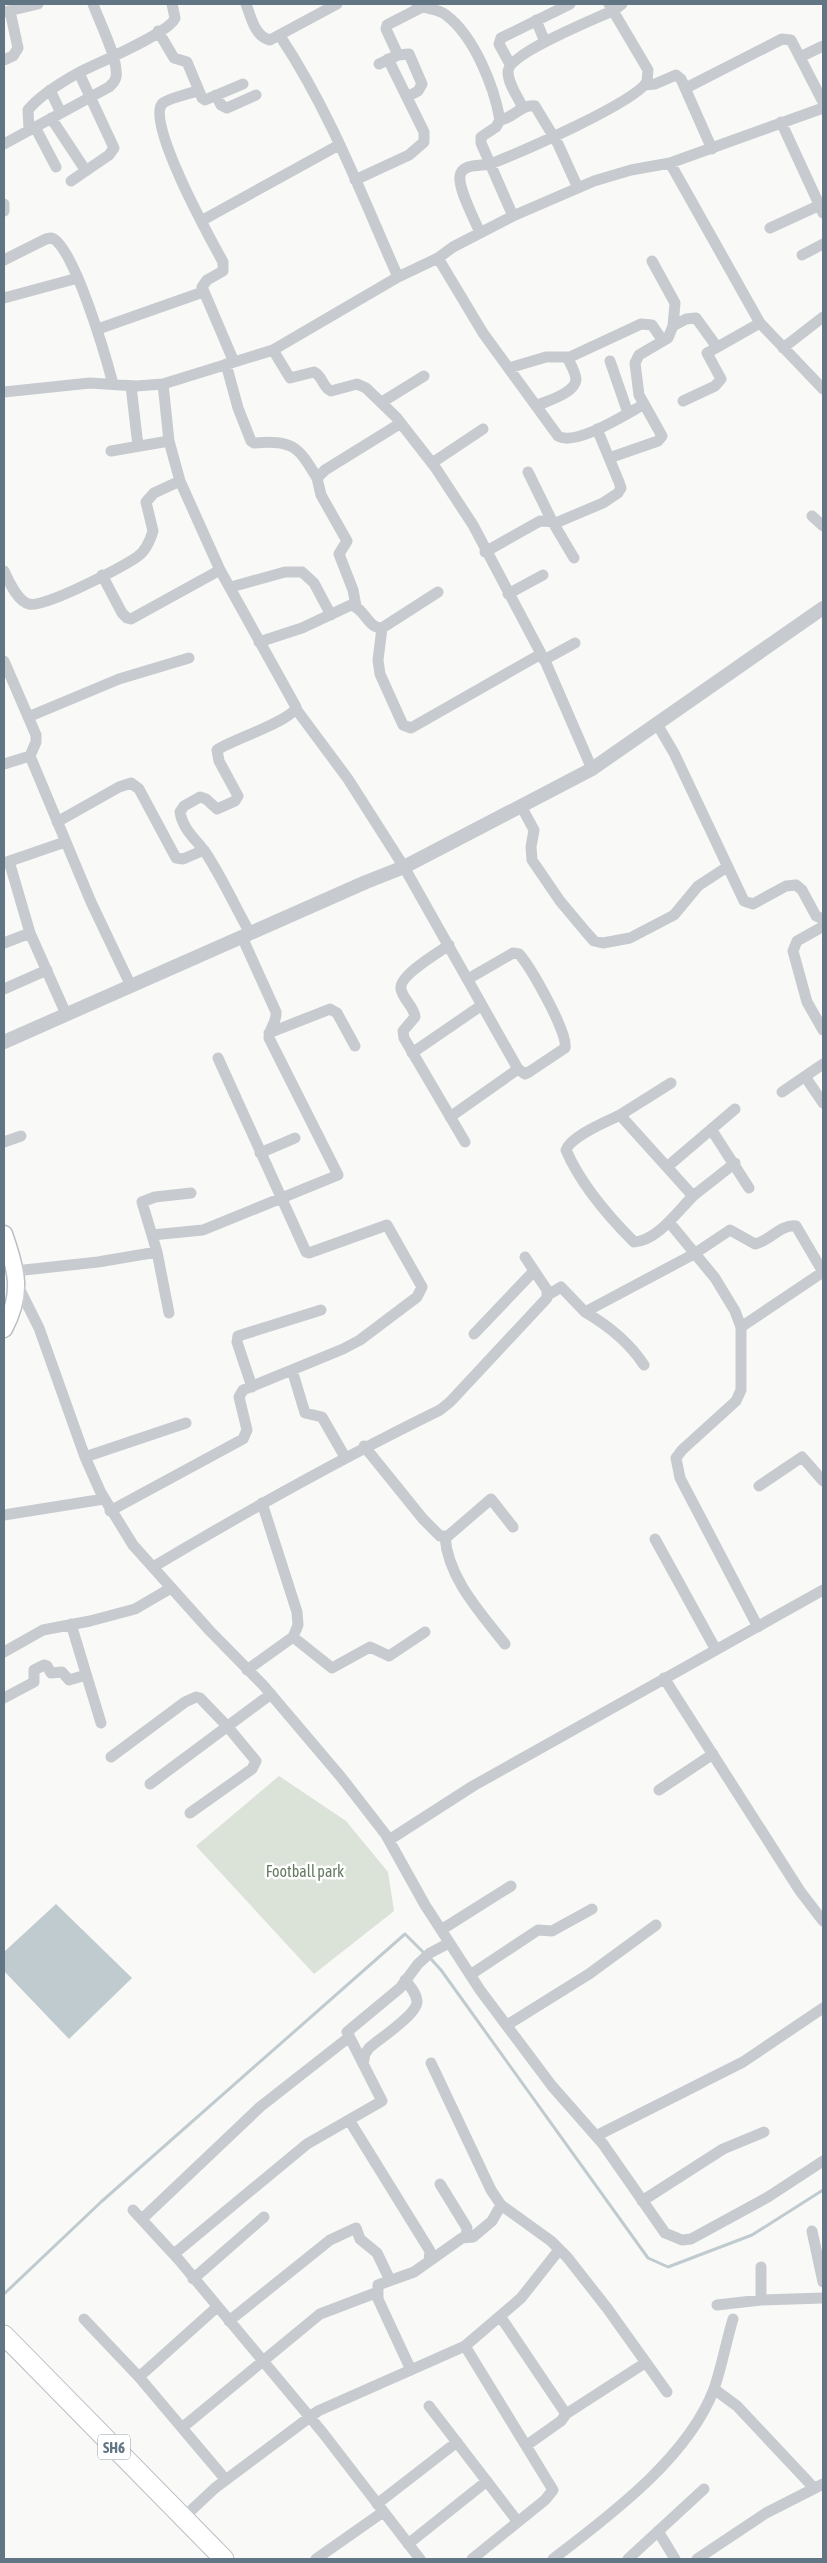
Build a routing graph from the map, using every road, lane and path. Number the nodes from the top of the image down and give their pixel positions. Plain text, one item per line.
1 (38, 4) edge
2 (93, 4) edge
3 (172, 4) edge
4 (246, 4) edge
5 (337, 4) edge
6 (570, 4) edge
7 (420, 5) edge
8 (615, 6) edge
9 (7, 11) edge
10 (536, 20) junction
11 (158, 30) junction
12 (280, 36) junction
13 (545, 42) junction
14 (823, 46) edge
15 (113, 57) junction
16 (800, 57) junction
17 (388, 59) junction
18 (4, 60) edge
19 (510, 64) junction
20 (78, 73) junction
21 (243, 84) dead end
22 (645, 85) junction
23 (686, 88) junction
24 (50, 90) junction
25 (198, 91) junction
26 (216, 95) junction
27 (256, 95) dead end
28 (407, 97) junction
29 (89, 98) junction
30 (823, 102) edge
31 (523, 108) junction
32 (823, 108) edge
33 (56, 116) junction
34 (500, 120) junction
35 (781, 122) junction
36 (32, 128) junction
37 (554, 136) junction
38 (4, 144) edge
39 (339, 145) junction
40 (712, 149) junction
41 (670, 163) junction
42 (490, 165) junction
43 (56, 167) dead end
44 (86, 171) junction
45 (355, 180) junction
46 (71, 181) dead end
47 (578, 188) junction
48 (4, 204) edge
49 (822, 209) edge
50 (4, 211) edge
51 (513, 216) junction
52 (201, 221) junction
53 (770, 228) dead end
54 (480, 233) junction
55 (823, 244) edge
56 (802, 255) dead end
57 (438, 258) junction
58 (4, 260) edge
59 (652, 261) dead end
60 (78, 278) junction
61 (398, 278) junction
62 (204, 292) junction
63 (4, 298) edge
64 (823, 317) edge
65 (760, 323) junction
66 (673, 326) junction
67 (98, 329) junction
68 (663, 341) junction
69 (716, 347) junction
70 (783, 348) junction
71 (273, 350) junction
72 (567, 357) junction
73 (610, 361) dead end
74 (230, 363) junction
75 (509, 368) junction
76 (424, 376) dead end
77 (113, 384) junction
78 (163, 384) junction
79 (130, 386) junction
80 (823, 389) edge
81 (4, 392) edge
82 (683, 401) dead end
83 (382, 402) junction
84 (643, 405) junction
85 (536, 406) junction
86 (628, 413) junction
87 (401, 423) junction
88 (483, 429) dead end
89 (597, 429) junction
90 (169, 441) junction
91 (138, 446) junction
92 (111, 451) dead end
93 (609, 458) junction
94 (432, 463) junction
95 (528, 472) dead end
96 (317, 478) junction
97 (180, 481) junction
98 (812, 516) dead end
99 (552, 521) junction
100 (823, 526) edge
101 (486, 552) junction
102 (574, 558) dead end
103 (220, 570) junction
104 (4, 571) edge
105 (102, 575) junction
106 (543, 575) dead end
107 (231, 588) junction
108 (438, 592) dead end
109 (508, 594) junction
110 (356, 606) junction
111 (823, 608) edge
112 (331, 614) junction
113 (382, 628) junction
114 (259, 642) junction
115 (575, 643) dead end
116 (542, 657) junction
117 (189, 658) dead end
118 (4, 661) edge
119 (296, 709) junction
120 (28, 717) junction
121 (657, 724) junction
122 (30, 756) junction
123 (4, 764) edge
124 (592, 769) junction
125 (521, 806) junction
126 (57, 822) junction
127 (65, 842) junction
128 (204, 850) junction
129 (6, 862) edge
130 (404, 867) junction
131 (727, 868) junction
132 (822, 924) edge
133 (30, 933) junction
134 (246, 935) junction
135 (4, 944) edge
136 (449, 945) junction
137 (47, 970) junction
138 (468, 979) junction
139 (131, 986) junction
140 (4, 988) edge
141 (482, 1005) junction
142 (66, 1014) junction
143 (823, 1030) edge
144 (269, 1033) junction
145 (4, 1042) edge
146 (355, 1046) dead end
147 (412, 1053) junction
148 (218, 1058) dead end
149 (823, 1064) edge
150 (518, 1069) junction
151 (806, 1078) junction
152 (670, 1082) dead end
153 (782, 1092) dead end
154 (823, 1102) edge
155 (734, 1109) dead end
156 (620, 1115) junction
157 (450, 1117) junction
158 (711, 1129) junction
159 (21, 1136) dead end
160 (295, 1138) dead end
161 (4, 1142) edge
162 (465, 1142) dead end
163 (260, 1153) junction
164 (735, 1163) junction
165 (666, 1168) junction
166 (749, 1188) dead end
167 (191, 1193) dead end
168 (693, 1196) junction
169 (281, 1199) junction
170 (668, 1222) junction
171 (4, 1234) edge
172 (152, 1234) junction
173 (157, 1252) junction
174 (694, 1254) junction
175 (525, 1257) dead end
176 (534, 1271) junction
177 (823, 1272) edge
178 (15, 1276) junction
179 (548, 1295) junction
180 (321, 1310) dead end
181 (585, 1312) junction
182 (168, 1313) dead end
183 (741, 1327) junction
184 (4, 1329) edge
185 (474, 1334) dead end
186 (644, 1365) dead end
187 (292, 1370) junction
188 (252, 1387) junction
189 (186, 1422) dead end
190 (364, 1446) junction
191 (86, 1457) junction
192 (345, 1457) junction
193 (823, 1480) edge
194 (759, 1486) dead end
195 (104, 1498) junction
196 (262, 1502) junction
197 (110, 1511) junction
198 (4, 1515) edge
199 (513, 1527) dead end
200 (445, 1537) junction
201 (655, 1539) dead end
202 (153, 1568) junction
203 (171, 1588) junction
204 (823, 1590) edge
205 (71, 1624) junction
206 (758, 1627) junction
207 (425, 1632) dead end
208 (293, 1637) junction
209 (505, 1644) dead end
210 (716, 1650) junction
211 (4, 1652) edge
212 (247, 1670) junction
213 (86, 1675) junction
214 (664, 1678) junction
215 (270, 1694) junction
216 (4, 1698) edge
217 (101, 1723) dead end
218 (227, 1726) junction
219 (713, 1754) junction
220 (111, 1757) dead end
221 (150, 1784) dead end
222 (659, 1790) dead end
223 (190, 1813) dead end
224 (389, 1840) junction
225 (511, 1886) dead end
226 (592, 1909) dead end
227 (823, 1921) edge
228 (656, 1925) dead end
229 (441, 1930) junction
230 (449, 1943) junction
231 (470, 1976) junction
232 (405, 1980) junction
233 (823, 2008) edge
234 (507, 2025) junction
235 (348, 2038) junction
236 (431, 2063) dead end
237 (363, 2064) junction
238 (350, 2120) junction
239 (764, 2132) dead end
240 (596, 2136) junction
241 (823, 2160) edge
242 (440, 2184) dead end
243 (642, 2201) junction
244 (502, 2205) junction
245 (133, 2210) dead end
246 (264, 2217) dead end
247 (142, 2219) junction
248 (812, 2231) dead end
249 (466, 2237) junction
250 (559, 2250) junction
251 (174, 2254) junction
252 (429, 2261) junction
253 (760, 2267) dead end
254 (193, 2278) junction
255 (390, 2280) junction
256 (823, 2282) edge
257 (378, 2292) junction
258 (823, 2298) edge
259 (761, 2300) junction
260 (717, 2305) dead end
261 (216, 2307) junction
262 (500, 2316) junction
263 (733, 2318) dead end
264 (84, 2320) dead end
265 (229, 2321) junction
266 (4, 2335) edge
267 (465, 2346) junction
268 (262, 2361) junction
269 (645, 2363) junction
270 (411, 2370) junction
271 (139, 2377) junction
272 (714, 2388) junction
273 (667, 2392) dead end
274 (429, 2406) dead end
275 (566, 2414) junction
276 (309, 2417) junction
277 (182, 2427) junction
278 (457, 2442) junction
279 (527, 2445) junction
280 (226, 2480) junction
281 (487, 2481) junction
282 (819, 2486) edge
283 (704, 2489) dead end
284 (380, 2508) junction
285 (183, 2518) junction
286 (518, 2522) junction
287 (658, 2530) junction
288 (408, 2544) junction
289 (224, 2559) edge
290 (316, 2559) edge
291 (420, 2559) edge
292 (472, 2559) edge
293 (553, 2559) edge
294 (628, 2559) edge
295 (675, 2559) edge
296 (697, 2559) edge

1 - 9 street
2 - 15 street
3 - 11 street
4 - 12 street
5 - 12 street
6 - 10 street
7 - 17 street
7 - 34 street
8 - 13 street
8 - 22 street
9 - 18 street
10 - 13 street
10 - 19 street
11 - 15 street
11 - 25 street
12 - 39 street
13 - 19 street
14 - 16 street
15 - 20 street
15 - 29 street
16 - 23 street
16 - 30 street
17 - 28 street
17 - 28 street
19 - 31 street
20 - 24 street
20 - 29 street
21 - 26 street
22 - 23 street
22 - 37 street
23 - 40 street
24 - 33 street
24 - 36 street
25 - 26 street
25 - 52 street
26 - 27 street
28 - 45 street
29 - 33 street
29 - 44 street
31 - 34 street
31 - 37 street
32 - 35 street
33 - 36 street
33 - 44 street
34 - 42 street
35 - 40 street
35 - 49 street
36 - 38 street
36 - 43 street
37 - 42 street
37 - 47 street
39 - 45 street
39 - 52 street
40 - 41 street
41 - 47 street
41 - 65 street
42 - 51 street
42 - 54 street
44 - 46 street
45 - 61 street
47 - 51 street
48 - 50 street
49 - 53 street
51 - 54 street
52 - 62 street
54 - 57 street
55 - 56 street
57 - 61 street
57 - 75 street
58 - 60 street
59 - 66 street
60 - 63 street
60 - 67 street
61 - 71 street
62 - 67 street
62 - 74 street
64 - 70 street
65 - 69 street
65 - 70 street
66 - 68 street
66 - 69 street
67 - 77 street
68 - 72 street
68 - 84 street
69 - 82 street
70 - 80 street
71 - 74 street
71 - 83 street
72 - 75 street
72 - 85 street
73 - 86 street
74 - 78 street
74 - 96 street
75 - 85 street
76 - 83 street
77 - 79 street
77 - 81 street
78 - 79 street
78 - 90 street
79 - 91 street
83 - 87 street
84 - 86 street
84 - 93 street
85 - 89 street
86 - 89 street
87 - 94 street
87 - 96 street
88 - 94 street
89 - 93 street
90 - 91 street
90 - 97 street
91 - 92 street
93 - 99 street
94 - 101 street
95 - 99 street
96 - 110 street
97 - 103 street
97 - 105 street
98 - 100 street
99 - 101 street
99 - 102 street
101 - 109 street
103 - 105 street
103 - 107 street
104 - 105 street
106 - 109 street
107 - 112 street
107 - 114 street
108 - 113 street
109 - 116 street
110 - 112 street
110 - 113 street
111 - 121 street
112 - 114 street
113 - 116 street
114 - 119 street
115 - 116 street
116 - 124 street
117 - 120 street
118 - 120 street
119 - 128 street
119 - 130 street
120 - 122 street
121 - 124 street
121 - 131 street
122 - 123 street
122 - 126 street
124 - 125 street
125 - 130 street
125 - 131 street
126 - 127 street
126 - 128 street
127 - 129 street
127 - 139 street
128 - 134 street
129 - 133 street
130 - 134 street
130 - 136 street
131 - 132 street
132 - 143 street
133 - 135 street
133 - 137 street
134 - 139 street
134 - 144 street
136 - 138 street
136 - 147 street
137 - 140 street
137 - 142 street
138 - 141 street
138 - 150 street
139 - 142 street
141 - 147 street
141 - 150 street
142 - 145 street
144 - 146 street
144 - 169 street
147 - 157 street
148 - 163 street
149 - 151 street
150 - 157 street
151 - 153 street
151 - 154 street
152 - 156 street
155 - 158 street
156 - 165 street
156 - 170 street
157 - 162 street
158 - 164 street
158 - 165 street
159 - 161 street
160 - 163 street
163 - 169 street
164 - 166 street
164 - 168 street
165 - 168 street
167 - 172 street
168 - 170 street
169 - 172 street
169 - 187 street
170 - 174 street
171 - 178 main road
172 - 173 street
173 - 178 street
173 - 182 street
174 - 177 street
174 - 181 street
174 - 183 street
175 - 176 street
176 - 179 street
176 - 185 street
177 - 183 street
178 - 184 main road
178 - 191 street
179 - 181 street
179 - 190 street
180 - 188 street
181 - 186 street
183 - 206 street
187 - 188 street
187 - 192 street
188 - 197 street
189 - 191 street
190 - 192 street
190 - 200 street
191 - 195 street
192 - 196 street
193 - 194 street
195 - 197 street
195 - 198 street
196 - 202 street
196 - 208 street
197 - 202 street
199 - 200 street
200 - 209 street
201 - 210 street
202 - 203 street
203 - 205 street
203 - 212 street
204 - 206 street
205 - 211 street
205 - 213 street
206 - 210 street
207 - 208 street
208 - 212 street
210 - 214 street
212 - 215 street
213 - 216 street
213 - 217 street
214 - 219 street
214 - 224 street
215 - 218 street
215 - 224 street
218 - 220 street
218 - 221 street
218 - 223 street
219 - 222 street
219 - 227 street
224 - 229 street
225 - 229 street
226 - 231 street
228 - 234 street
229 - 230 street
230 - 231 street
230 - 232 street
231 - 234 street
232 - 235 street
232 - 237 street
233 - 240 street
234 - 240 street
235 - 237 street
235 - 247 street
236 - 244 street
237 - 238 street
238 - 251 street
238 - 252 street
239 - 243 street
240 - 243 street
241 - 243 street
242 - 249 street
244 - 249 street
244 - 250 street
245 - 247 street
246 - 254 street
247 - 251 street
248 - 256 street
249 - 252 street
250 - 262 street
250 - 269 street
251 - 254 street
252 - 255 street
253 - 259 street
254 - 261 street
255 - 257 street
255 - 265 street
257 - 268 street
257 - 270 street
258 - 259 street
259 - 260 street
261 - 265 street
261 - 271 street
262 - 267 street
262 - 275 street
263 - 272 street
264 - 271 street
265 - 268 street
266 - 285 main road, SH6
267 - 270 street
267 - 279 street
268 - 276 street
268 - 277 street
269 - 273 street
269 - 275 street
270 - 276 street
271 - 277 street
272 - 282 street
272 - 293 street
274 - 278 street
275 - 279 street
276 - 280 street
276 - 284 street
277 - 280 street
278 - 281 street
278 - 284 street
279 - 286 street
280 - 285 street
281 - 286 street
281 - 288 street
282 - 296 street
283 - 287 street
284 - 288 street
284 - 290 street
285 - 289 main road, SH6
286 - 292 street
287 - 294 street
287 - 295 street
288 - 291 street

